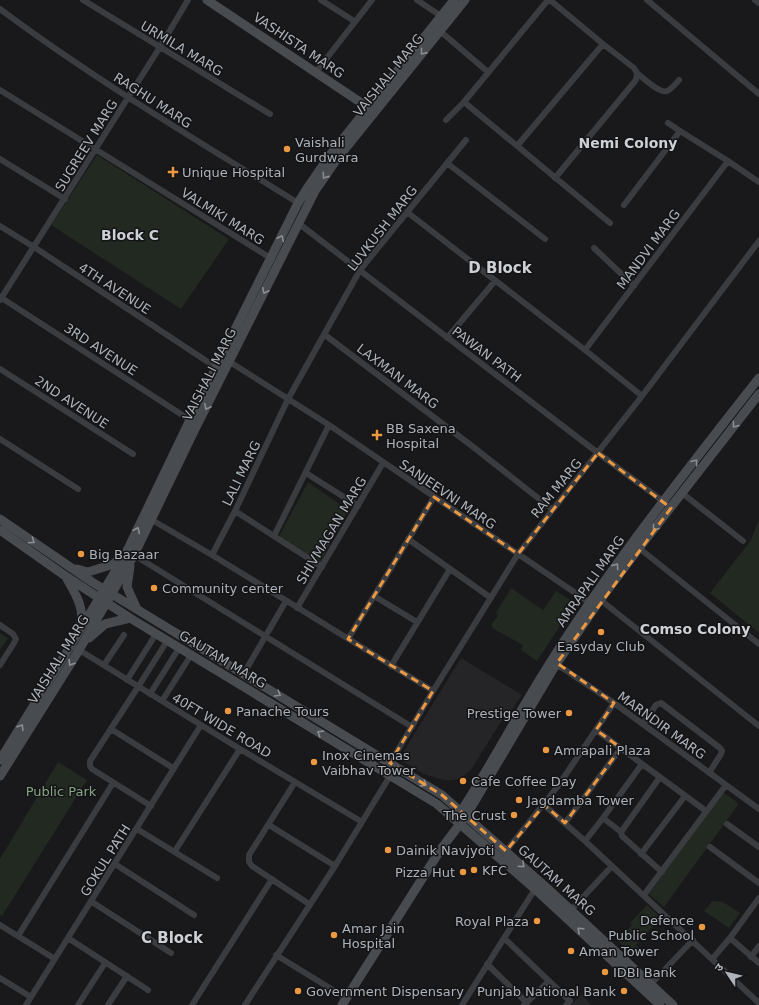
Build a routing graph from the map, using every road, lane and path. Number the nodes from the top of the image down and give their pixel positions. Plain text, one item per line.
1 (83, 0) edge
2 (188, 0) edge
3 (207, 0) edge
4 (321, 0) edge
5 (372, 0) edge
6 (417, 0) edge
7 (454, 0) edge
8 (465, 0) edge
9 (549, 0) edge
10 (647, 0) edge
11 (755, 0) edge
12 (759, 3) edge
13 (0, 9) edge
14 (441, 16) junction
15 (354, 22) junction
16 (437, 28) junction
17 (603, 44) junction
18 (160, 47) junction
19 (316, 72) junction
20 (488, 72) junction
21 (637, 73) junction
22 (680, 80) dead end
23 (0, 90) edge
24 (759, 94) edge
25 (128, 98) junction
26 (464, 102) junction
27 (372, 110) junction
28 (270, 114) dead end
29 (446, 120) dead end
30 (668, 123) dead end
31 (680, 131) junction
32 (466, 140) dead end
33 (517, 146) junction
34 (95, 150) junction
35 (0, 159) edge
36 (728, 161) junction
37 (447, 163) junction
38 (555, 178) junction
39 (759, 182) edge
40 (65, 199) junction
41 (298, 203) junction
42 (624, 205) dead end
43 (407, 212) junction
44 (295, 220) junction
45 (610, 223) dead end
46 (0, 226) edge
47 (545, 239) dead end
48 (759, 241) edge
49 (34, 247) junction
50 (594, 248) dead end
51 (275, 261) junction
52 (360, 270) junction
53 (494, 280) junction
54 (634, 286) junction
55 (0, 298) edge
56 (325, 335) junction
57 (448, 338) junction
58 (585, 350) junction
59 (226, 360) junction
60 (217, 368) junction
61 (0, 369) edge
62 (759, 378) edge
63 (756, 388) edge
64 (759, 394) edge
65 (642, 396) junction
66 (288, 399) junction
67 (190, 420) junction
68 (329, 425) junction
69 (0, 439) edge
70 (598, 453) junction
71 (133, 454) dead end
72 (383, 463) junction
73 (306, 473) junction
74 (78, 489) dead end
75 (682, 493) junction
76 (434, 497) junction
77 (667, 505) junction
78 (358, 506) junction
79 (552, 509) junction
80 (235, 511) junction
81 (148, 518) junction
82 (0, 519) edge
83 (0, 530) edge
84 (274, 536) junction
85 (408, 539) junction
86 (743, 541) dead end
87 (639, 548) junction
88 (518, 554) junction
89 (131, 555) junction
90 (212, 555) junction
91 (70, 567) junction
92 (322, 567) junction
93 (450, 569) junction
94 (64, 575) junction
95 (109, 592) junction
96 (374, 596) junction
97 (491, 598) junction
98 (103, 601) junction
99 (286, 601) junction
100 (595, 602) junction
101 (297, 608) junction
102 (136, 609) junction
103 (130, 618) junction
104 (417, 622) junction
105 (0, 625) edge
106 (156, 634) junction
107 (124, 635) dead end
108 (266, 636) junction
109 (348, 639) junction
110 (167, 641) junction
111 (77, 644) junction
112 (759, 644) edge
113 (201, 647) junction
114 (179, 648) junction
115 (193, 657) junction
116 (552, 664) junction
117 (0, 665) edge
118 (104, 665) junction
119 (391, 666) junction
120 (244, 673) junction
121 (127, 680) junction
122 (138, 687) junction
123 (433, 691) junction
124 (150, 694) junction
125 (162, 701) junction
126 (614, 703) junction
127 (643, 724) junction
128 (201, 725) junction
129 (759, 726) edge
130 (412, 727) junction
131 (111, 729) junction
132 (596, 730) junction
133 (621, 748) junction
134 (240, 749) junction
135 (0, 760) edge
136 (390, 763) junction
137 (642, 764) junction
138 (173, 768) junction
139 (710, 773) junction
140 (0, 776) edge
141 (390, 776) junction
142 (660, 777) junction
143 (295, 782) junction
144 (113, 783) junction
145 (726, 785) junction
146 (684, 796) junction
147 (544, 805) junction
148 (151, 806) junction
149 (759, 809) edge
150 (706, 811) junction
151 (463, 814) junction
152 (603, 818) junction
153 (362, 822) junction
154 (458, 822) junction
155 (565, 823) junction
156 (727, 824) dead end
157 (269, 825) junction
158 (137, 829) junction
159 (621, 832) junction
160 (585, 841) junction
161 (710, 847) dead end
162 (759, 847) edge
163 (175, 851) junction
164 (506, 851) junction
165 (641, 854) junction
166 (115, 864) junction
167 (335, 866) junction
168 (612, 866) junction
169 (662, 872) junction
170 (217, 878) dead end
171 (272, 879) junction
172 (759, 883) edge
173 (535, 889) junction
174 (644, 895) junction
175 (759, 898) edge
176 (92, 902) junction
177 (309, 904) junction
178 (571, 910) junction
179 (194, 915) dead end
180 (0, 926) edge
181 (696, 934) dead end
182 (18, 936) junction
183 (68, 938) junction
184 (504, 938) junction
185 (730, 938) junction
186 (692, 939) junction
187 (759, 946) edge
188 (171, 953) dead end
189 (276, 955) junction
190 (751, 956) junction
191 (713, 958) junction
192 (55, 959) junction
193 (105, 963) junction
194 (759, 963) edge
195 (487, 964) junction
196 (127, 976) junction
197 (0, 978) edge
198 (549, 981) junction
199 (651, 984) junction
200 (148, 990) dead end
201 (31, 997) junction
202 (344, 1002) edge
203 (759, 1003) edge
204 (525, 1004) edge
205 (26, 1005) edge
206 (78, 1005) edge
207 (108, 1005) edge
208 (192, 1005) edge
209 (245, 1005) edge
210 (462, 1005) edge
211 (566, 1005) edge
212 (660, 1005) edge
213 (673, 1005) edge

1 - 18 street, URMILA MARG
2 - 18 street, SUGREEV MARG
3 - 19 street, VASHISTA MARG
4 - 15 street
5 - 15 street
6 - 14 street
7 - 14 street, VAISHALI MARG
8 - 16 street, VAISHALI MARG
9 - 17 street
9 - 20 street
10 - 24 street
11 - 12 street
13 - 25 street, RAGHU MARG
14 - 16 street, VAISHALI MARG
15 - 19 street
16 - 20 street
16 - 27 street, VAISHALI MARG
17 - 21 street
17 - 33 street
18 - 25 street, SUGREEV MARG
18 - 28 street, URMILA MARG
19 - 27 street, VASHISTA MARG
20 - 26 street
21 - 22 street
21 - 38 street
23 - 34 street, VALMIKI MARG
25 - 34 street, SUGREEV MARG
25 - 41 street, RAGHU MARG
26 - 29 street
26 - 33 street
27 - 41 street, VAISHALI MARG
27 -> 44 street, VAISHALI MARG
30 - 31 street
31 - 36 street
31 - 42 street
32 - 37 street, LUVKUSH MARG
33 - 38 street
34 - 40 street, SUGREEV MARG
34 - 51 street, VALMIKI MARG
35 - 40 street
36 - 39 street
36 - 54 street, MANDVI MARG
37 - 43 street, LUVKUSH MARG
37 - 47 street
38 - 45 street
40 - 49 street, SUGREEV MARG
41 - 44 street, VAISHALI MARG
43 - 52 street, LUVKUSH MARG
43 - 53 street
44 - 51 street, VAISHALI MARG
44 - 52 street, PAWAN PATH
46 - 49 street, 4TH AVENUE
48 - 65 street, RAM MARG
49 - 55 street, SUGREEV MARG
49 - 60 street, 4TH AVENUE
50 - 54 street
51 - 59 street, VAISHALI MARG
52 - 56 street, LUVKUSH MARG
52 - 57 street, PAWAN PATH
53 - 57 street
53 - 58 street
54 - 58 street, MANDVI MARG
55 - 67 street, 3RD AVENUE
56 - 66 street, LUVKUSH MARG
56 - 79 street, LAXMAN MARG
57 - 70 street, PAWAN PATH
58 - 65 street
59 - 60 street, VAISHALI MARG
59 - 66 street, SANJEEVNI MARG
59 -> 81 street, VAISHALI MARG
60 - 67 street, VAISHALI MARG
61 - 71 street, 2ND AVENUE
62 - 63 street, AMRAPALI MARG
77 -> 63 street, AMRAPALI MARG
64 -> 75 street, AMRAPALI MARG
65 - 70 street, RAM MARG
66 - 68 street, SANJEEVNI MARG
66 - 80 street, LALI MARG
67 - 81 street, VAISHALI MARG
68 - 72 street, SANJEEVNI MARG
68 - 73 street
69 - 74 street
70 - 77 street, PAWAN PATH
70 - 79 street, RAM MARG
72 - 76 street, SANJEEVNI MARG
72 - 78 street, SHIVMAGAN MARG
73 - 78 street
73 - 84 street
75 - 77 street, AMRAPALI MARG
75 - 86 street
76 - 85 street
76 - 88 street, SANJEEVNI MARG
77 -> 87 street, AMRAPALI MARG
100 -> 77 street, AMRAPALI MARG
78 - 92 street, SHIVMAGAN MARG
79 - 88 street, RAM MARG
80 - 84 street
80 - 90 street, LALI MARG
81 - 89 street, VAISHALI MARG
81 - 90 street
82 -> 91 street
83 - 94 street, GAUTAM MARG
84 - 92 street
85 - 93 street
85 - 96 street
87 - 100 street, AMRAPALI MARG
87 - 112 street
88 - 97 street, RAM MARG
88 - 100 street, SANJEEVNI MARG
89 - 91 street
89 - 95 street, VAISHALI MARG
89 - 102 street
89 - 108 street
90 - 99 street
91 - 95 street
92 - 101 street, SHIVMAGAN MARG
93 - 97 street
93 - 104 street
94 - 98 street, GAUTAM MARG
94 - 111 street
95 - 98 street, VAISHALI MARG
95 - 102 street, GAUTAM MARG
96 - 104 street
96 - 109 street
97 - 123 street, RAM MARG
98 - 103 street, GAUTAM MARG
98 - 111 street, VAISHALI MARG
99 - 101 street
99 - 108 street
100 - 116 street, AMRAPALI MARG
100 - 129 street, SANJEEVNI MARG
101 - 109 street
102 - 113 street, GAUTAM MARG
103 - 106 street, GAUTAM MARG
103 - 111 street
104 - 119 street
105 - 117 street
106 - 110 street, GAUTAM MARG
106 - 121 street
107 - 118 street
108 - 120 street
108 - 130 street
109 - 119 street
110 - 114 street, GAUTAM MARG
110 - 122 street
111 - 118 street, 40FT WIDE ROAD
135 -> 111 street, VAISHALI MARG
111 -> 140 street, VAISHALI MARG
113 - 115 street
113 - 120 street, GAUTAM MARG
114 - 115 street, GAUTAM MARG
114 - 124 street
115 - 125 street
141 -> 115 street, GAUTAM MARG
116 - 126 street, MARNDIR MARG
116 - 151 street, AMRAPALI MARG
116 - 151 street, AMRAPALI MARG
118 - 121 street, 40FT WIDE ROAD
119 - 123 street
120 -> 136 street, GAUTAM MARG
121 - 122 street, 40FT WIDE ROAD
122 - 124 street, 40FT WIDE ROAD
122 - 131 street
123 - 130 street, RAM MARG
124 - 125 street, 40FT WIDE ROAD
125 - 128 street, 40FT WIDE ROAD
126 - 127 street, MARNDIR MARG
126 - 132 street
127 - 139 street, MARNDIR MARG
127 - 139 street
128 - 134 street, 40FT WIDE ROAD
128 - 138 street, GOKUL PATH
130 - 136 street, RAM MARG
131 - 138 street
131 - 144 street
132 - 133 street
132 - 147 street
133 - 137 street
133 - 155 street
134 - 143 street, 40FT WIDE ROAD
134 - 163 street
136 -> 151 street, GAUTAM MARG
137 - 142 street
137 - 152 street
138 - 148 street, GOKUL PATH
139 - 145 street, MARNDIR MARG
141 - 153 street
141 - 154 street, GAUTAM MARG
142 - 146 street
142 - 159 street
143 - 153 street, 40FT WIDE ROAD
143 - 157 street
144 - 148 street
144 - 182 street
145 - 149 street, MARNDIR MARG
145 - 150 street
146 - 150 street
146 - 165 street
147 - 155 street
147 - 164 street
148 - 158 street, GOKUL PATH
150 - 169 street
151 - 154 street
151 - 164 street, GAUTAM MARG
152 - 159 street
152 - 160 street
153 - 167 street
154 - 173 street, GAUTAM MARG
154 - 202 street
155 - 160 street
156 - 162 street
157 - 167 street
157 - 171 street
158 - 163 street
158 - 166 street, GOKUL PATH
159 - 165 street
160 - 168 street
161 - 172 street
163 - 170 street
164 -> 178 street, GAUTAM MARG
165 - 169 street
166 - 176 street, GOKUL PATH
166 - 179 street
167 - 177 street
168 - 174 street
168 - 178 street
169 - 174 street
171 - 177 street
171 - 208 street
173 - 184 street
212 -> 173 street, GAUTAM MARG
174 - 186 street
175 - 185 street
176 - 183 street, GOKUL PATH
176 - 188 street
177 - 189 street
178 - 199 street, GAUTAM MARG
180 - 182 street
181 - 186 street
182 - 192 street
183 - 192 street, GOKUL PATH
183 - 193 street
184 - 195 street
184 - 198 street
185 - 190 street
185 - 191 street
186 - 191 street
186 - 199 street
187 - 190 street
189 - 202 street
189 - 209 street
190 - 194 street
191 - 203 street
192 - 201 street, GOKUL PATH
193 - 196 street
193 - 206 street
195 - 204 street
195 - 210 street
196 - 200 street
196 - 207 street
197 - 201 street
198 - 204 street
198 - 211 street
199 - 213 street, GAUTAM MARG
201 - 205 street, GOKUL PATH

